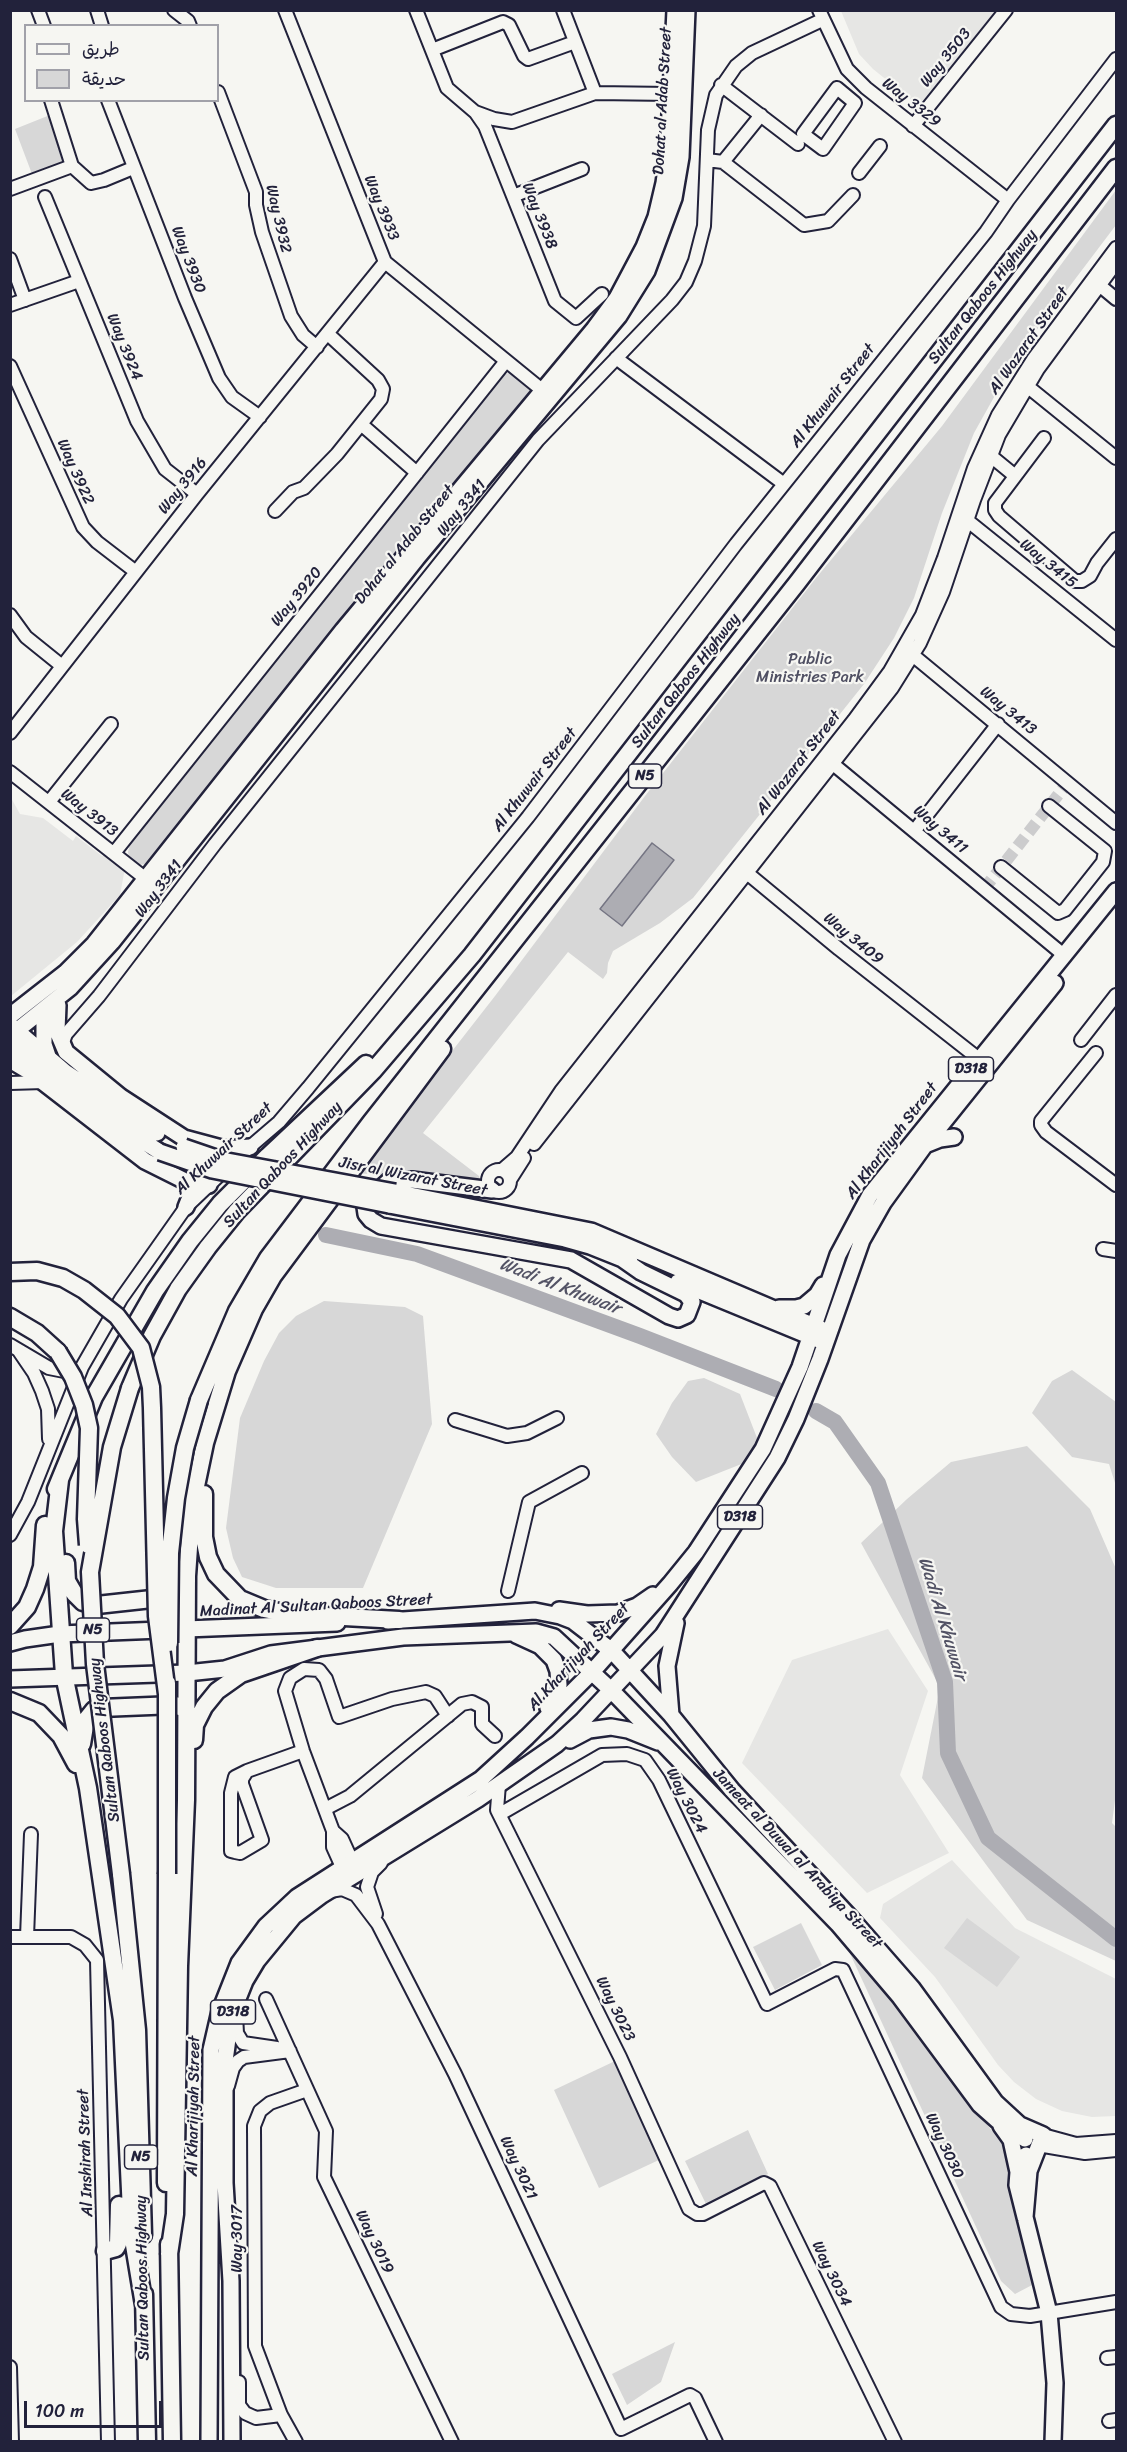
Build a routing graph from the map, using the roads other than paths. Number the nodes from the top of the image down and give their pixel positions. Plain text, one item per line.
1 (174, 10) edge
2 (285, 10) edge
3 (416, 10) edge
4 (563, 10) edge
5 (675, 10) edge
6 (687, 10) edge
7 (1006, 10) edge
8 (820, 15) edge
9 (188, 24) edge
10 (575, 42) junction
11 (432, 50) junction
12 (1116, 58) edge
13 (721, 85) junction
14 (595, 93) junction
15 (671, 94) junction
16 (219, 95) edge
17 (52, 102) edge
18 (109, 102) edge
19 (855, 103) joint
20 (475, 112) junction
21 (761, 115) junction
22 (512, 122) junction
23 (1116, 125) edge
24 (913, 126) junction
25 (492, 143) junction
26 (798, 144) dead end
27 (880, 146) dead end
28 (707, 160) junction
29 (723, 162) junction
30 (72, 166) junction
31 (133, 168) junction
32 (1116, 168) edge
33 (582, 170) dead end
34 (859, 173) dead end
35 (10, 189) edge
36 (853, 195) dead end
37 (513, 196) junction
38 (45, 197) dead end
39 (1008, 200) junction
40 (1116, 250) edge
41 (10, 259) edge
42 (385, 262) junction
43 (1115, 269) edge
44 (79, 281) junction
45 (1100, 285) junction
46 (602, 294) dead end
47 (1116, 298) edge
48 (25, 300) junction
49 (10, 305) edge
50 (327, 334) junction
51 (1045, 342) junction
52 (317, 347) junction
53 (616, 358) junction
54 (506, 362) junction
55 (10, 366) edge
56 (1027, 386) junction
57 (542, 390) junction
58 (260, 417) junction
59 (361, 424) junction
60 (1044, 438) dead end
61 (987, 452) junction
62 (1116, 458) edge
63 (417, 473) junction
64 (1014, 475) junction
65 (784, 484) junction
66 (197, 494) junction
67 (275, 511) dead end
68 (963, 517) junction
69 (1116, 539) edge
70 (136, 572) junction
71 (10, 615) edge
72 (922, 615) junction
73 (1116, 640) edge
74 (912, 656) junction
75 (62, 666) junction
76 (854, 720) junction
77 (998, 723) junction
78 (111, 724) dead end
79 (10, 733) edge
80 (833, 764) junction
81 (10, 772) edge
82 (48, 802) junction
83 (1049, 806) dead end
84 (1116, 823) edge
85 (915, 830) junction
86 (766, 831) junction
87 (114, 854) junction
88 (1001, 867) dead end
89 (747, 873) junction
90 (146, 879) junction
91 (1116, 891) edge
92 (1116, 907) edge
93 (1097, 932) junction
94 (1065, 956) junction
95 (486, 977) junction
96 (70, 988) junction
97 (1048, 992) junction
98 (1116, 995) edge
99 (57, 1011) junction
100 (10, 1016) edge
101 (76, 1023) junction
102 (12, 1033) edge
103 (400, 1039) junction
104 (1081, 1040) dead end
105 (1006, 1044) junction
106 (62, 1045) junction
107 (1096, 1053) dead end
108 (48, 1059) junction
109 (978, 1059) junction
110 (10, 1060) edge
111 (10, 1065) edge
112 (10, 1076) edge
113 (44, 1082) junction
114 (10, 1083) edge
115 (970, 1089) junction
116 (956, 1106) junction
117 (938, 1119) junction
118 (184, 1143) junction
119 (925, 1145) junction
120 (249, 1147) junction
121 (164, 1172) junction
122 (506, 1175) junction
123 (185, 1181) junction
124 (208, 1185) junction
125 (1116, 1185) edge
126 (492, 1190) junction
127 (392, 1198) junction
128 (186, 1207) junction
129 (1103, 1249) dead end
130 (1116, 1251) edge
131 (838, 1255) junction
132 (621, 1258) junction
133 (10, 1272) edge
134 (764, 1312) junction
135 (10, 1317) edge
136 (811, 1331) junction
137 (828, 1338) junction
138 (15, 1348) edge
139 (82, 1366) junction
140 (800, 1367) junction
141 (557, 1418) dead end
142 (455, 1420) dead end
143 (211, 1427) junction
144 (49, 1447) junction
145 (582, 1473) dead end
146 (60, 1480) junction
147 (54, 1531) junction
148 (707, 1533) junction
149 (10, 1535) edge
150 (723, 1544) junction
151 (90, 1572) junction
152 (187, 1576) junction
153 (670, 1584) junction
154 (508, 1592) dead end
155 (535, 1611) junction
156 (680, 1611) junction
157 (399, 1620) junction
158 (10, 1626) edge
159 (188, 1630) junction
160 (60, 1634) junction
161 (513, 1634) junction
162 (10, 1643) edge
163 (317, 1648) junction
164 (612, 1651) junction
165 (630, 1670) junction
166 (592, 1672) junction
167 (187, 1673) junction
168 (64, 1675) junction
169 (10, 1679) edge
170 (610, 1690) junction
171 (167, 1694) junction
172 (10, 1701) edge
173 (671, 1715) junction
174 (448, 1716) junction
175 (187, 1718) junction
176 (495, 1736) dead end
177 (527, 1737) junction
178 (557, 1744) junction
179 (663, 1744) junction
180 (303, 1751) junction
181 (82, 1766) junction
182 (247, 1771) junction
183 (499, 1784) junction
184 (87, 1788) junction
185 (478, 1799) junction
186 (186, 1800) junction
187 (325, 1809) junction
188 (499, 1812) junction
189 (31, 1834) dead end
190 (389, 1853) junction
191 (347, 1864) junction
192 (328, 1891) junction
193 (378, 1924) junction
194 (10, 1937) edge
195 (27, 1937) junction
196 (266, 1999) dead end
197 (236, 2001) junction
198 (767, 2004) joint
199 (290, 2051) junction
200 (123, 2064) junction
201 (307, 2090) junction
202 (225, 2102) junction
203 (998, 2121) junction
204 (1037, 2139) junction
205 (1116, 2141) edge
206 (1116, 2150) edge
207 (1018, 2172) junction
208 (705, 2212) joint
209 (1025, 2217) junction
210 (105, 2251) junction
211 (169, 2254) junction
212 (1116, 2302) edge
213 (144, 2305) junction
214 (1049, 2313) junction
215 (232, 2336) junction
216 (10, 2367) edge
217 (281, 2415) junction
218 (12, 2442) edge
219 (108, 2442) edge
220 (147, 2442) edge
221 (172, 2442) edge
222 (209, 2442) edge
223 (232, 2442) edge
224 (296, 2442) edge
225 (452, 2442) edge
226 (716, 2442) edge
227 (895, 2442) edge
228 (1053, 2442) edge

1 - 9 street
2 - 42 street, Way 3933
3 - 11 street, Way 3938
4 - 10 street
5 - 15 main road, Dohat al Adab Street
6 - 96 main road, Dohat al Adab Street
7 - 24 street, Way 3503
8 - 13 street, Way 3341
8 - 24 street, Way 3329
10 - 11 street
10 - 14 street
11 - 20 street, Way 3938
12 - 39 street, Al Khuwair Street
13 - 21 street
13 - 28 street, Way 3341
14 - 15 street
14 - 22 street
15 - 57 main road, Dohat al Adab Street
16 - 52 street, Way 3932
17 - 30 street
18 - 31 street, Way 3930
19 - 19 street
20 - 22 street, Way 3938
20 - 25 street, Way 3938
21 - 26 street
21 - 29 street
22 - 25 street
23 - 103 highway, Sultan Qaboos Highway / N5
24 - 39 street, Way 3329
25 - 37 street, Way 3938
27 - 34 street
28 - 29 street
28 - 53 street, Way 3341
29 - 36 street
30 - 31 street
30 - 35 street
31 - 58 street, Way 3930
32 - 95 highway, Sultan Qaboos Highway / N5
33 - 37 street
37 - 46 street, Way 3938
38 - 44 street, Way 3924
39 - 65 street, Al Khuwair Street
40 - 45 street
40 - 51 street, Al Wazarat Street
41 - 48 street
42 - 50 street, Way 3916
42 - 54 street, Way 3933
43 - 45 street, Al Wazarat Street
44 - 48 street
44 - 66 street, Way 3924
45 - 47 street
45 - 56 street, Al Wazarat Street
48 - 49 street
50 - 52 street, Way 3916
50 - 59 street
51 - 56 street
51 - 61 street, Al Wazarat Street
52 - 58 street, Way 3916
53 - 65 street
53 - 101 street, Way 3341
54 - 57 street, Way 3933
54 - 63 street, Way 3920
55 - 70 street, Way 3922
56 - 61 street, Al Wazarat Street
56 - 62 street
57 - 90 main road, Dohat al Adab Street
58 - 66 street, Way 3916
59 - 63 street
59 - 67 street
60 - 64 street
61 - 64 street
61 - 68 street, Al Wazarat Street
63 - 87 street, Way 3920
64 - 69 street
65 - 120 street, Al Khuwair Street
66 - 70 street, Way 3916
68 - 72 street, Al Wazarat Street
68 - 73 street, Way 3415
68 - 74 street, Al Wazarat Street
70 - 75 street, Way 3916
71 - 75 street
72 - 74 street
72 - 76 street, Al Wazarat Street
74 - 77 street, Way 3413
74 - 80 street, Al Wazarat Street
75 - 79 street, Way 3916
76 - 80 street
76 - 86 street, Al Wazarat Street
77 - 84 street, Way 3413
77 - 85 street
78 - 82 street
80 - 85 street, Way 3411
80 - 89 street, Al Wazarat Street
81 - 82 street, Way 3913
82 - 87 street, Way 3913
83 - 88 street
85 - 94 street, Way 3411
86 - 89 street
86 - 122 street, Al Wazarat Street
87 - 90 street, Way 3913
89 - 109 street, Way 3409
89 - 122 street, Al Wazarat Street
90 - 100 main road, Dohat al Adab Street
91 - 94 main road, Al Kharijiyah Street / D318
92 - 93 main road, Al Kharijiyah Street / D318
93 - 94 main road
93 - 97 main road, Al Kharijiyah Street / D318
94 - 97 main road
94 - 109 main road, Al Kharijiyah Street / D318
95 - 143 highway
95 - 171 highway, Sultan Qaboos Highway / N5, bridge
96 - 99 main road
96 - 102 main road, Dohat al Adab Street
97 - 105 main road, Al Kharijiyah Street / D318
98 - 104 street
99 - 101 street
99 - 106 main road
99 - 108 main road
101 - 106 street, Way 3341
102 - 108 main road, Jisr al Wizarat Street
102 - 127 main road, Jisr al Wizarat Street, bridge
103 - 146 highway
103 - 151 highway, Sultan Qaboos Highway / N5, bridge
105 - 109 main road
105 - 115 main road, Al Kharijiyah Street / D318
106 - 118 main road
107 - 125 street
108 - 118 main road, Jisr al Wizarat Street
109 - 115 main road
109 - 117 main road, Al Kharijiyah Street / D318
110 - 113 main road
111 - 112 street
113 - 114 street
113 - 121 main road
115 - 116 main road, Al Kharijiyah Street / D318
116 - 117 main road, Al Kharijiyah Street / D318
116 - 119 main road
117 - 119 main road, Al Kharijiyah Street / D318
117 - 131 main road, Al Kharijiyah Street / D318
118 - 120 main road
118 - 121 main road
118 - 127 main road, Jisr al Wizarat Street, bridge
119 - 137 main road, Al Kharijiyah Street / D318
120 - 124 street, Al Khuwair Street
121 - 123 main road
122 - 126 street
122 - 126 street
123 - 124 main road
123 - 128 main road
124 - 128 street, Al Khuwair Street
126 - 132 main road
127 - 132 main road, Jisr al Wizarat Street
127 - 134 main road, Jisr al Wizarat Street
128 - 139 street, Al Khuwair Street
129 - 130 street
131 - 134 main road
131 - 136 main road, Al Kharijiyah Street / D318
132 - 134 main road, Jisr al Wizarat Street
133 - 171 highway, bridge
134 - 136 main road, Jisr al Wizarat Street
134 - 140 main road
135 - 151 highway, bridge
136 - 137 main road, Jisr al Wizarat Street
136 - 140 main road, Al Kharijiyah Street / D318
137 - 150 main road, Al Kharijiyah Street / D318
138 - 139 street
138 - 144 street
139 - 144 street, Al Khuwair Street
140 - 148 main road, Al Kharijiyah Street / D318
141 - 142 street
143 - 152 highway
143 - 157 highway
144 - 149 street, Al Khuwair Street
145 - 154 street
146 - 147 highway
146 - 158 highway
147 - 152 highway
147 - 160 highway
148 - 150 main road
148 - 153 main road, Al Kharijiyah Street / D318
150 - 156 main road, Al Kharijiyah Street / D318
151 - 213 highway, Sultan Qaboos Highway / N5, bridge
152 - 159 highway
153 - 155 main road
153 - 164 main road, Al Kharijiyah Street / D318
155 - 157 main road, Madinat Al Sultan Qaboos Street
155 - 164 main road, Madinat Al Sultan Qaboos Street
156 - 165 main road, Al Kharijiyah Street / D318
156 - 173 main road
157 - 159 main road, Madinat Al Sultan Qaboos Street
159 - 160 main road, Madinat Al Sultan Qaboos Street
159 - 167 highway
160 - 162 main road, Madinat Al Sultan Qaboos Street
160 - 168 highway
161 - 163 main road
161 - 166 main road
161 - 177 main road
163 - 167 main road
163 - 186 highway
164 - 165 main road, Jameat al Duwal al Arabiya Street
164 - 166 main road, Al Kharijiyah Street / D318
165 - 170 main road, Al Kharijiyah Street / D318
165 - 173 main road, Jameat al Duwal al Arabiya Street
166 - 170 main road, Jameat al Duwal al Arabiya Street
166 - 177 main road, Al Kharijiyah Street / D318
167 - 168 main road
167 - 175 highway
168 - 169 main road
168 - 181 highway
170 - 178 main road, Al Kharijiyah Street / D318
170 - 179 main road, Jameat al Duwal al Arabiya Street
171 - 211 highway, Sultan Qaboos Highway / N5, bridge
172 - 184 highway
173 - 204 main road, Jameat al Duwal al Arabiya Street
174 - 176 street
174 - 180 street
174 - 187 street
175 - 181 highway
175 - 186 highway
177 - 191 main road, Al Kharijiyah Street / D318
178 - 179 main road
178 - 183 main road, Al Kharijiyah Street / D318
179 - 203 main road, Jameat al Duwal al Arabiya Street
180 - 182 street
180 - 187 street
181 - 184 highway
182 - 182 street
183 - 185 main road, Al Kharijiyah Street / D318
183 - 188 street
184 - 200 highway
185 - 188 street
185 - 190 main road, Al Kharijiyah Street / D318
186 - 211 highway
187 - 191 street
188 - 198 street, Way 3024
188 - 208 street, Way 3023
189 - 195 street
190 - 192 main road, Al Kharijiyah Street / D318
190 - 193 street, Way 3021
191 - 222 main road, Al Kharijiyah Street / D318
192 - 193 street, Way 3021
192 - 197 main road, Al Kharijiyah Street / D318
193 - 226 street, Way 3021
194 - 195 street, Al Inshirah Street
195 - 210 street, Al Inshirah Street
196 - 199 street, Way 3019
197 - 199 street
197 - 202 main road, Al Kharijiyah Street / D318
198 - 214 street, Way 3030
199 - 201 street, Way 3019
199 - 202 street
200 - 210 highway
200 - 213 highway
201 - 217 street, Way 3017
201 - 225 street, Way 3019
202 - 215 main road, Al Kharijiyah Street / D318
203 - 204 main road, Jameat al Duwal al Arabiya Street
203 - 207 main road
204 - 205 street, Jameat al Duwal al Arabiya Street
204 - 206 street, Jameat al Duwal al Arabiya Street
204 - 207 main road
204 - 209 main road
207 - 209 main road
208 - 227 street, Way 3034
209 - 214 main road
210 - 219 street, Al Inshirah Street
211 - 221 highway, Sultan Qaboos Highway / N5
212 - 214 street, Way 3030
213 - 220 highway, Sultan Qaboos Highway / N5
214 - 228 main road
215 - 217 street
215 - 223 main road, Al Kharijiyah Street / D318
216 - 218 street
217 - 224 street, Way 3017

